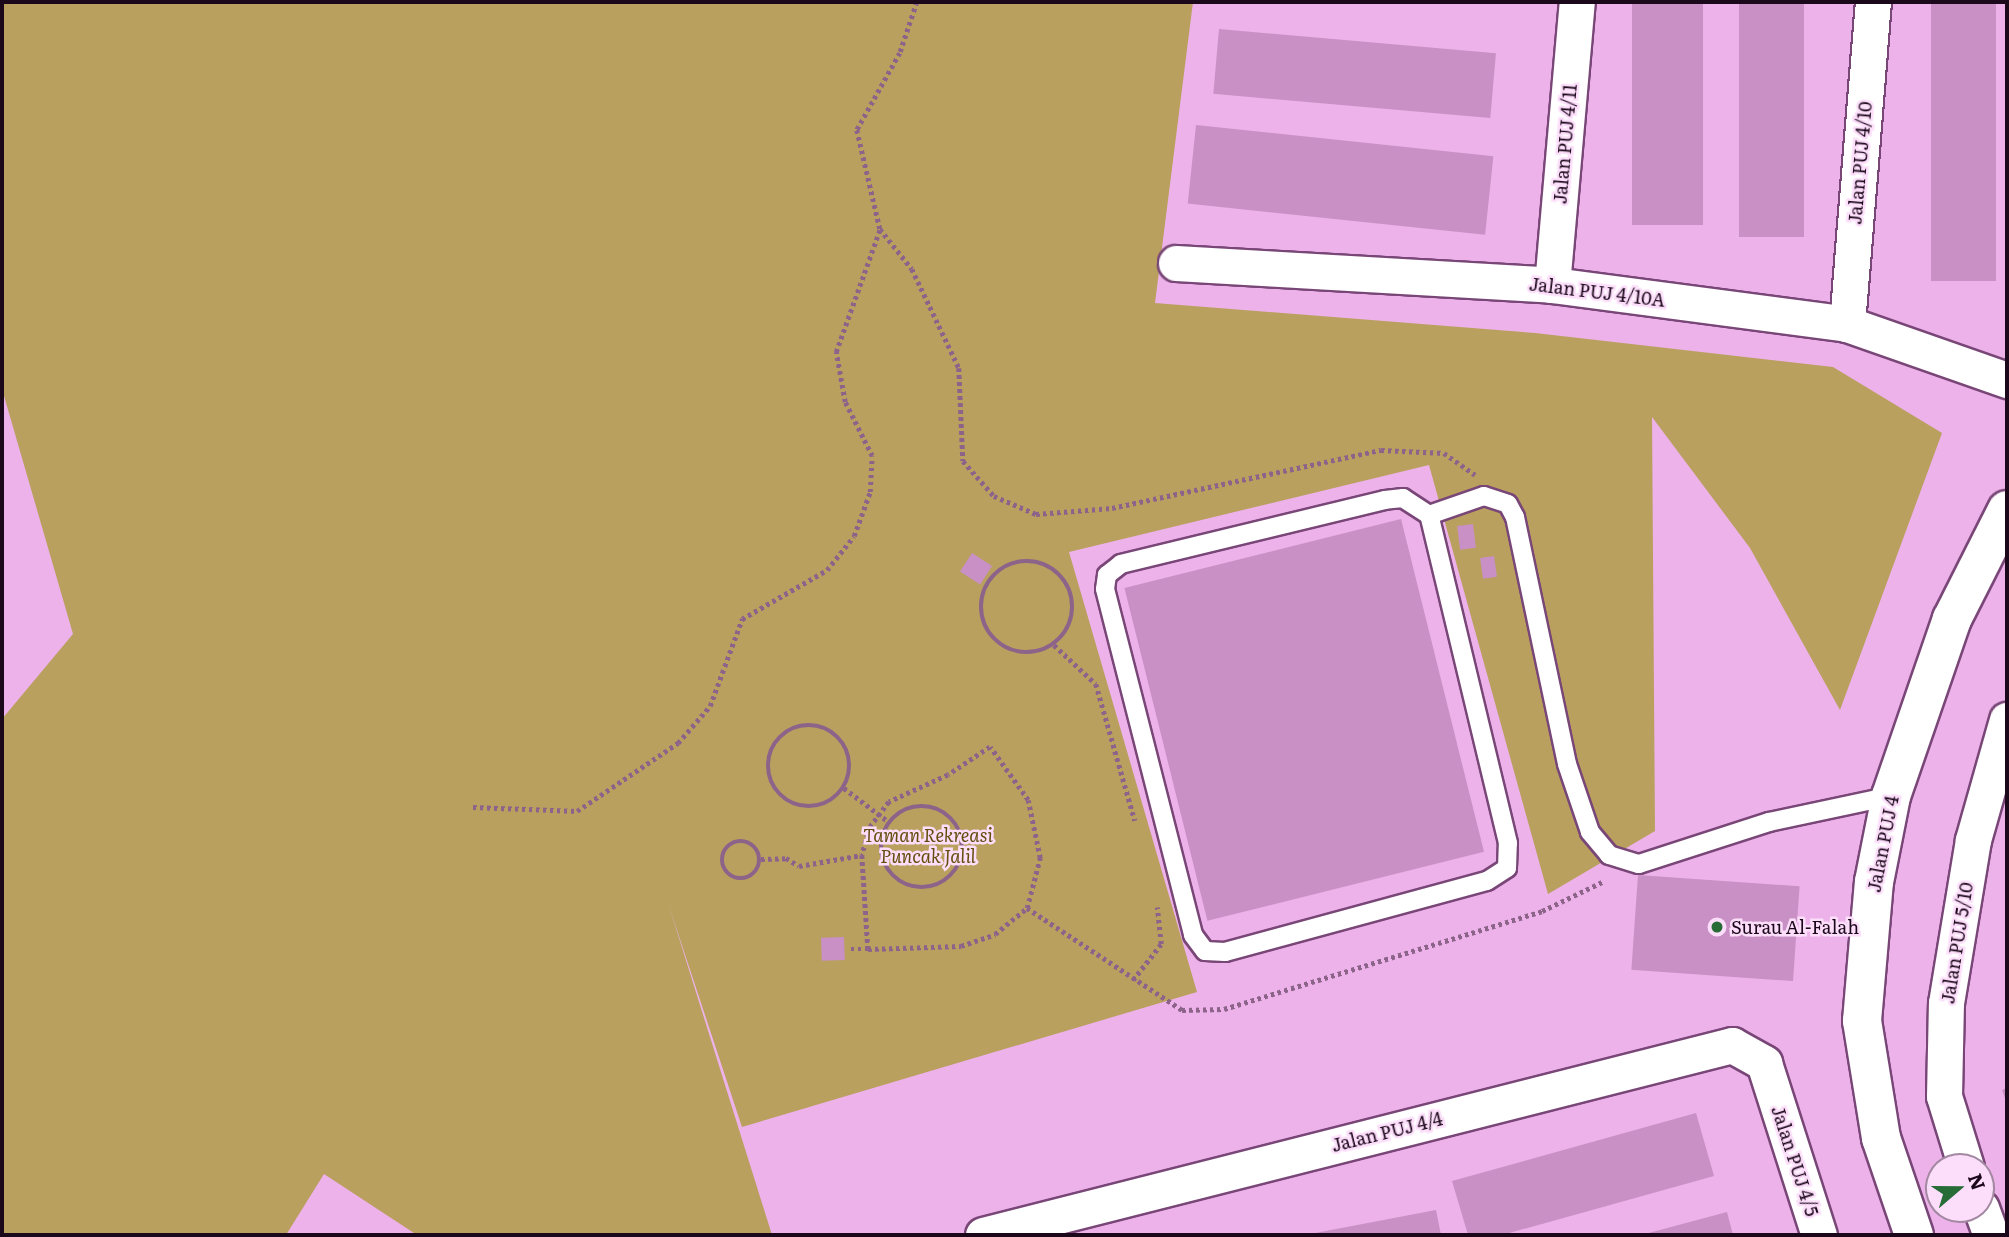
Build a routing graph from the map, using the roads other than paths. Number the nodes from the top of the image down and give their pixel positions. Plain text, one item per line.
1 (1577, 2) edge
2 (1873, 2) edge
3 (1176, 263) dead end
4 (1552, 285) junction
5 (1847, 324) junction
6 (2007, 380) edge
7 (2007, 510) edge
8 (1429, 515) junction
9 (2007, 720) edge
10 (1891, 796) junction
11 (1771, 1086) joint
12 (1962, 1153) edge
13 (983, 1235) edge
14 (1819, 1235) edge
15 (1914, 1235) edge

1 - 4 street, Jalan PUJ 4/11
2 - 5 street, Jalan PUJ 4/10
3 - 4 street, Jalan PUJ 4/10A
4 - 5 street, Jalan PUJ 4/10A
5 - 6 street, Jalan PUJ 4/10A
7 - 10 street, Jalan PUJ 4
8 - 8 lane
8 - 10 lane
9 - 12 street, Jalan PUJ 5/10
10 - 15 street, Jalan PUJ 4
11 - 13 street, Jalan PUJ 4/4
11 - 14 street, Jalan PUJ 4/5

